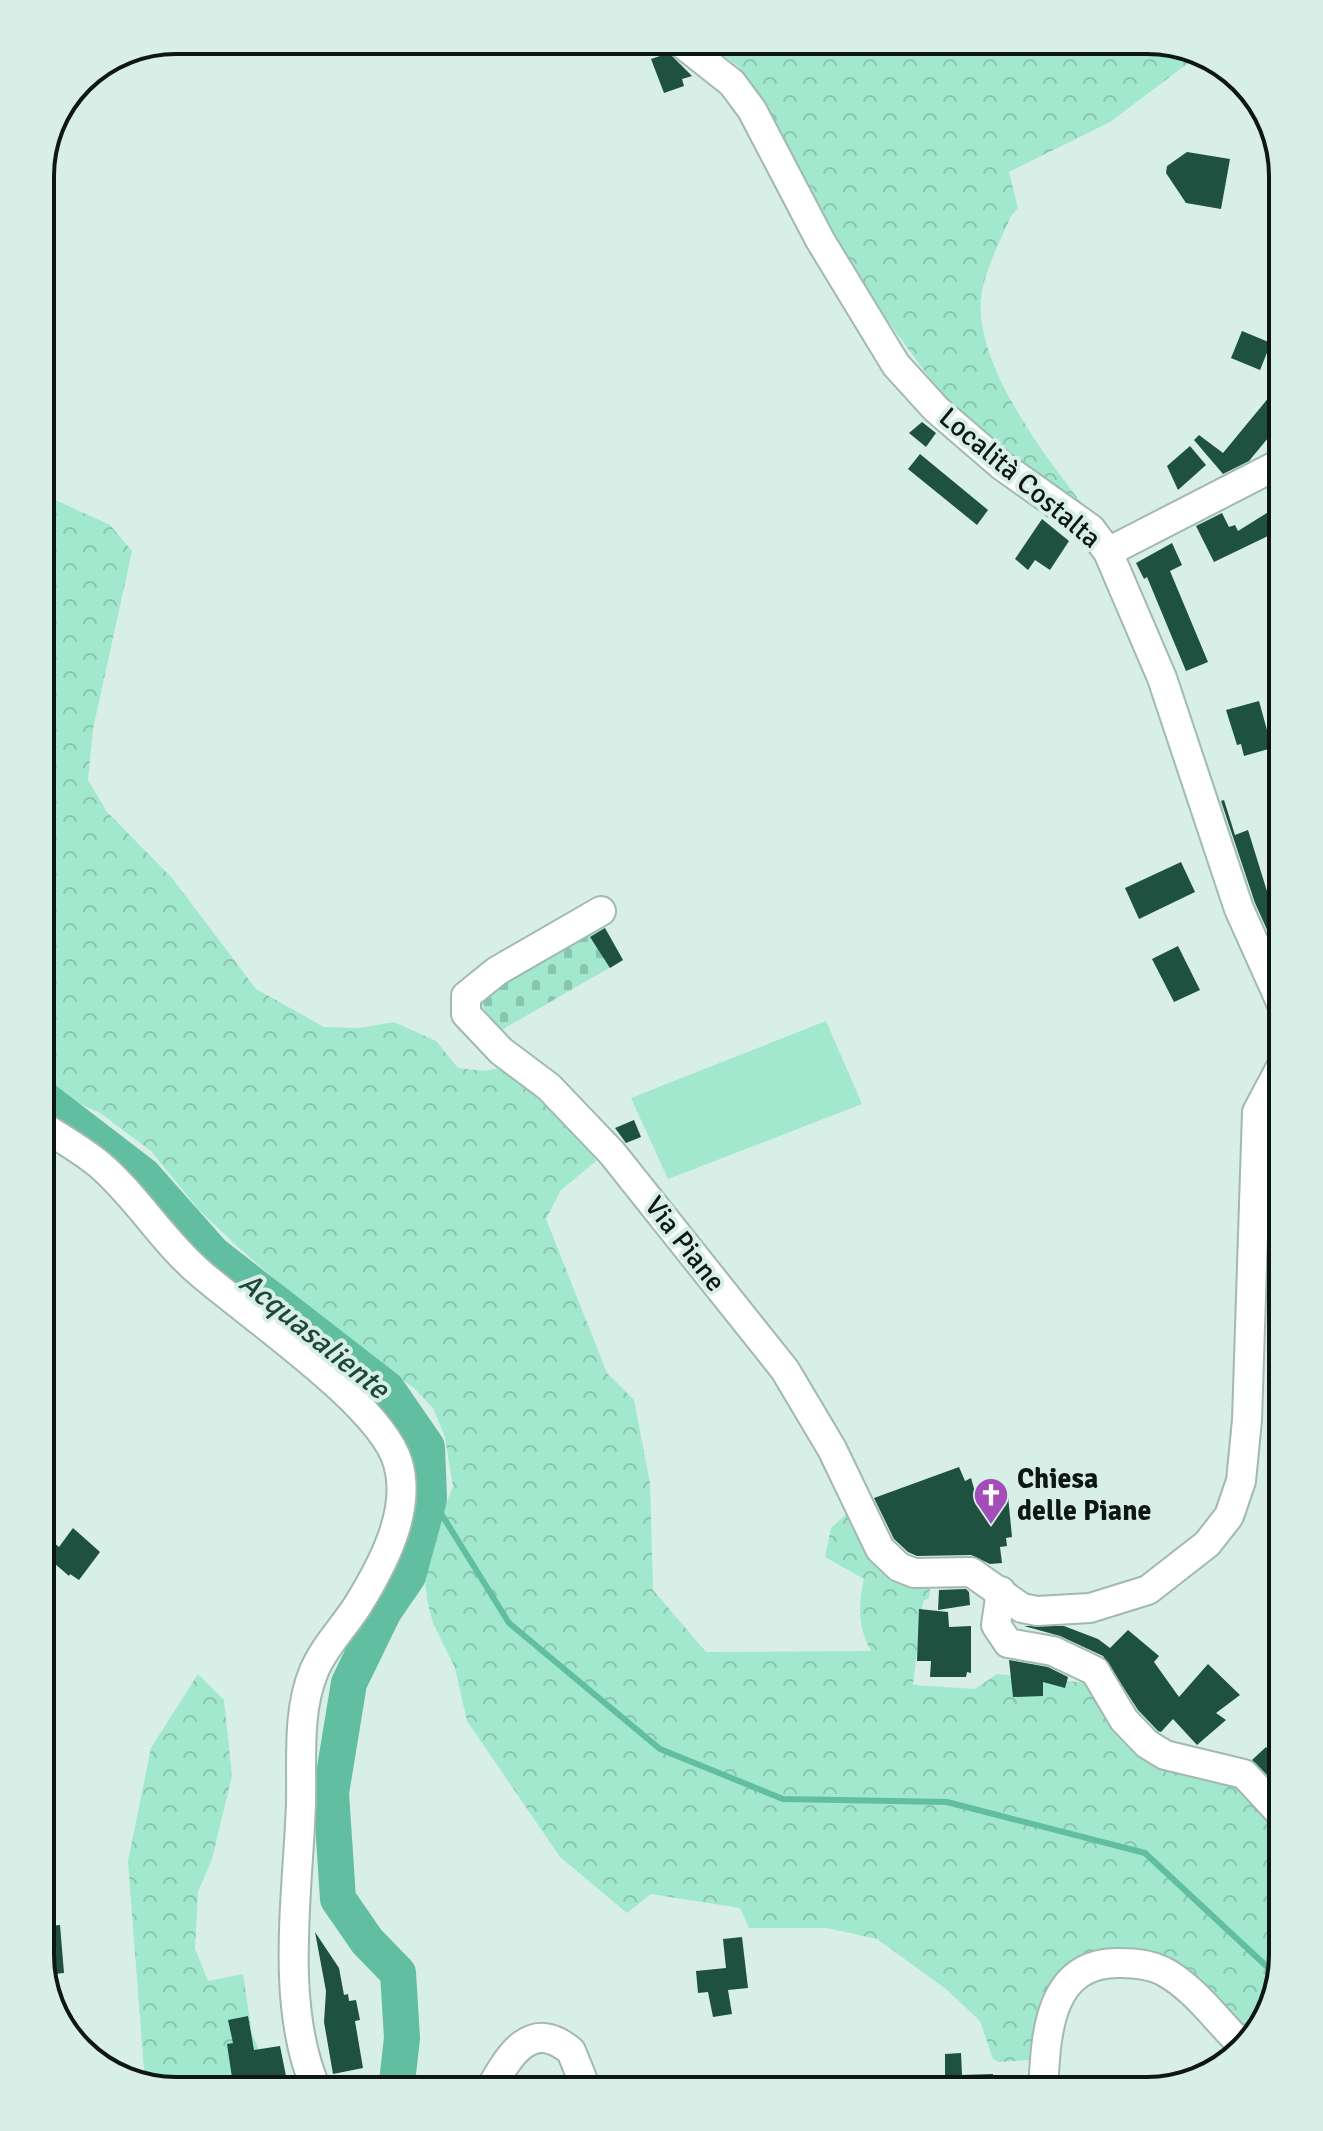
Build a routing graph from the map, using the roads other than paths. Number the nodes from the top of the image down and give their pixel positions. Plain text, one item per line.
1 (695, 54) edge
2 (1269, 469) edge
3 (1108, 552) junction
4 (601, 911) dead end
5 (1269, 976) edge
6 (1269, 1089) edge
7 (54, 1134) edge
8 (1001, 1591) junction
9 (1269, 1801) edge
10 (1236, 2039) edge
11 (313, 2077) edge
12 (498, 2077) edge
13 (582, 2077) edge
14 (1044, 2077) edge

1 - 3 street, Località Costalta
2 - 3 street
3 - 5 street, Località Costalta
4 - 8 street, Via Piane
6 - 8 street, Via Piane
7 - 11 street
8 - 9 street
10 - 14 street
12 - 13 street

